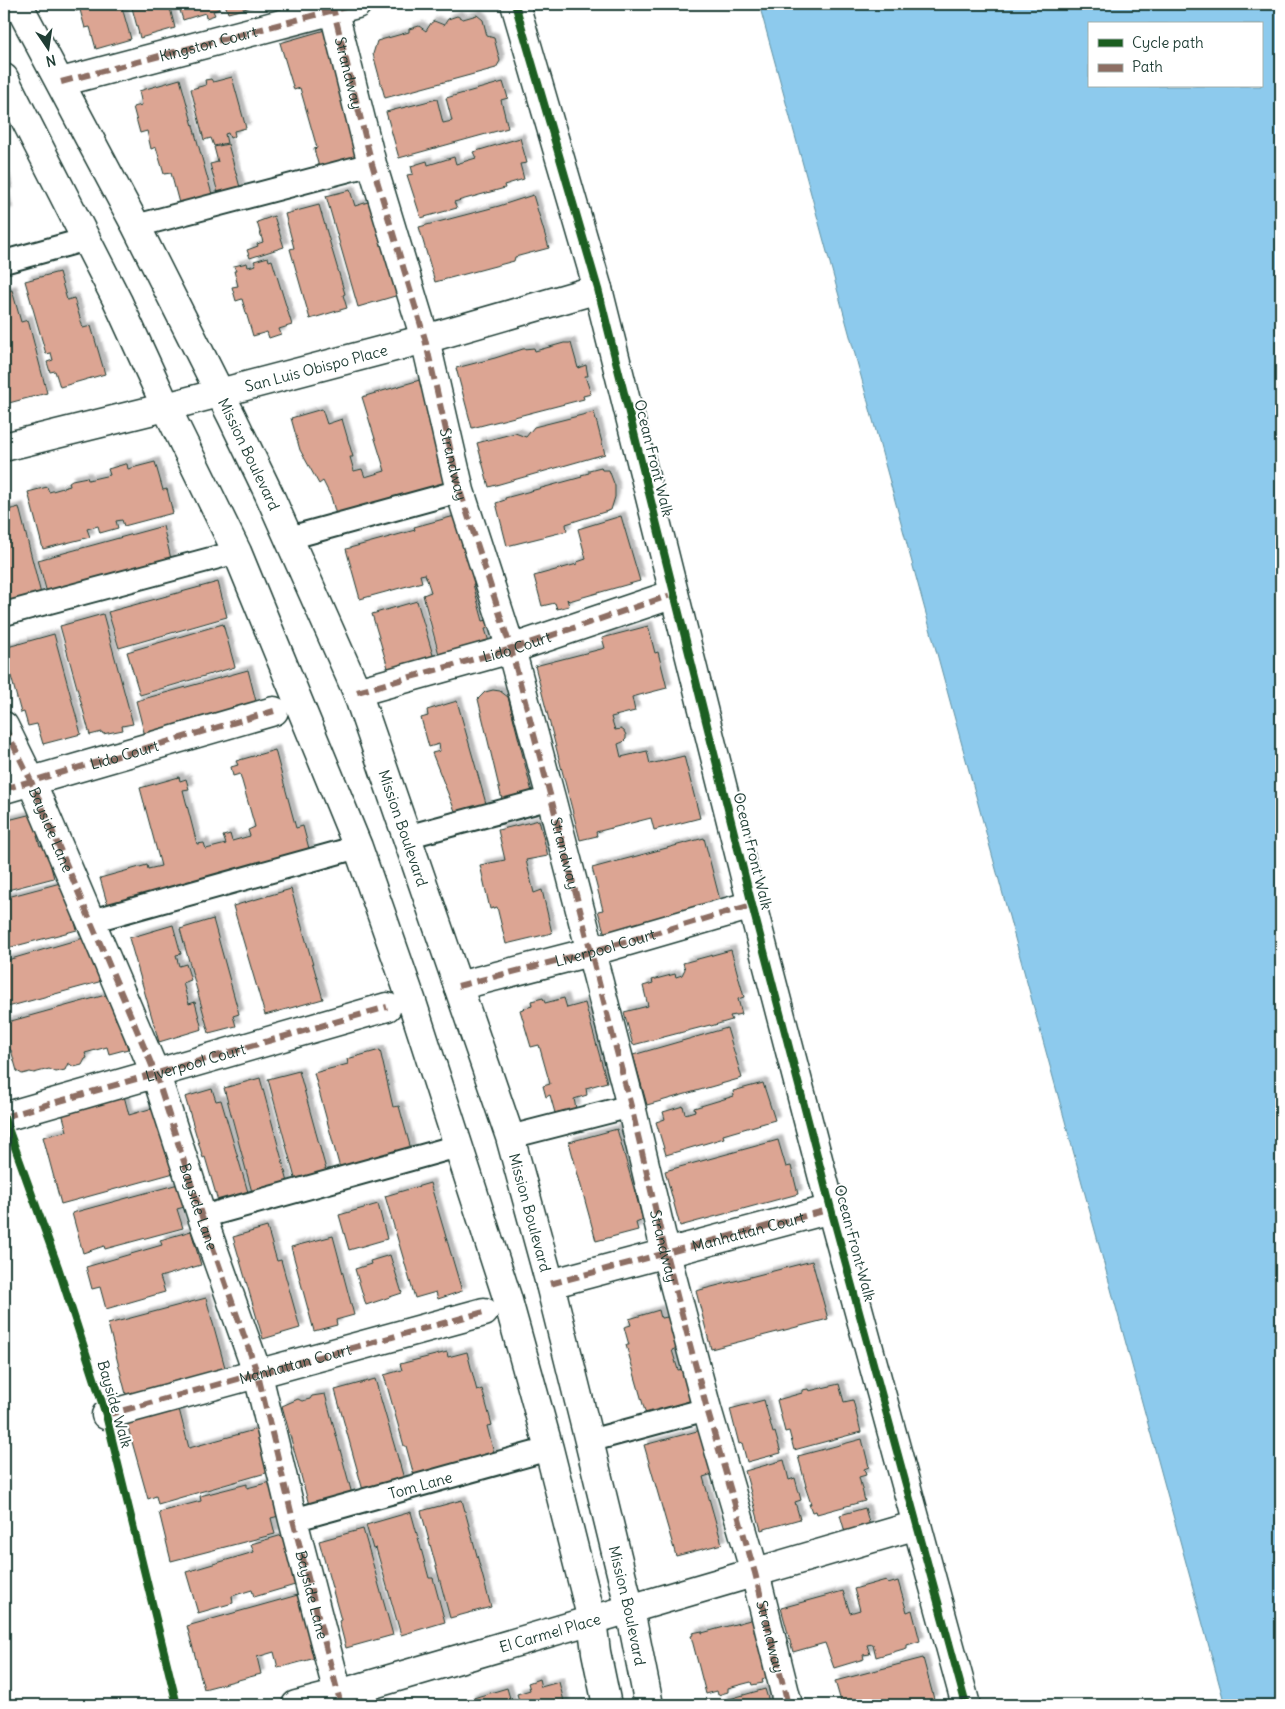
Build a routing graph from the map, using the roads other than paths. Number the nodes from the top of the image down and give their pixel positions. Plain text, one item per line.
1 (18, 4) edge
2 (515, 4) edge
3 (341, 6) edge
4 (4, 78) edge
5 (61, 82) junction
6 (372, 164) junction
7 (136, 226) junction
8 (86, 239) junction
9 (4, 262) edge
10 (598, 289) junction
11 (425, 339) junction
12 (220, 393) junction
13 (166, 407) junction
14 (4, 447) edge
15 (460, 491) junction
16 (289, 538) junction
17 (237, 552) junction
18 (674, 594) junction
19 (4, 614) edge
20 (511, 649) junction
21 (357, 692) junction
22 (274, 711) dead end
23 (4, 726) edge
24 (31, 782) junction
25 (4, 789) edge
26 (551, 798) junction
27 (406, 837) junction
28 (358, 847) junction
29 (752, 905) junction
30 (91, 921) junction
31 (590, 952) junction
32 (458, 986) junction
33 (387, 1007) dead end
34 (156, 1075) junction
35 (631, 1106) junction
36 (4, 1117) edge
37 (510, 1137) junction
38 (458, 1146) junction
39 (831, 1209) junction
40 (202, 1218) junction
41 (666, 1254) junction
42 (550, 1284) junction
43 (484, 1312) dead end
44 (258, 1375) junction
45 (707, 1408) junction
46 (106, 1415) dead end
47 (590, 1441) junction
48 (549, 1449) junction
49 (293, 1520) junction
50 (917, 1526) junction
51 (755, 1573) junction
52 (630, 1610) junction
53 (592, 1620) junction
54 (340, 1700) edge
55 (296, 1705) edge
56 (607, 1705) edge
57 (649, 1705) edge
58 (788, 1705) edge
59 (966, 1705) edge

1 - 5 street, Mission Boulevard
2 - 10 street, Ocean Front Walk
3 - 5 street, Kingston Court
3 - 6 street, Strandway
4 - 8 street
5 - 7 street, Mission Boulevard
6 - 7 lane
6 - 11 street, Strandway
7 - 12 street, Mission Boulevard
8 - 9 lane
8 - 13 street
10 - 11 street, San Luis Obispo Place
10 - 18 street, Ocean Front Walk
11 - 12 street, San Luis Obispo Place
11 - 15 street, Strandway
12 - 13 street, San Luis Obispo Place
12 - 16 street, Mission Boulevard
13 - 14 street, San Luis Obispo Place
13 - 17 street
15 - 16 lane
15 - 20 street, Strandway
16 - 21 street, Mission Boulevard
17 - 19 lane
17 - 28 street
18 - 20 street, Lido Court
18 - 29 street, Ocean Front Walk
20 - 21 street, Lido Court
20 - 26 street, Strandway
21 - 27 street, Mission Boulevard
22 - 24 street, Lido Court
23 - 24 street, Bayside Lane
24 - 25 street, Lido Court
24 - 30 street, Bayside Lane
26 - 27 lane
26 - 31 street, Strandway
27 - 32 street, Mission Boulevard
28 - 30 lane
28 - 38 street
29 - 31 street, Liverpool Court
29 - 39 street, Ocean Front Walk
30 - 34 street, Bayside Lane
31 - 32 street, Liverpool Court
31 - 35 street, Strandway
32 - 37 street, Mission Boulevard
33 - 34 street, Liverpool Court
34 - 36 street, Liverpool Court
34 - 40 street, Bayside Lane
35 - 37 lane
35 - 41 street, Strandway
37 - 42 street, Mission Boulevard
38 - 40 lane
38 - 48 street
39 - 41 street, Manhattan Court
39 - 50 street, Ocean Front Walk
40 - 44 street, Bayside Lane
41 - 42 street, Manhattan Court
41 - 45 street, Strandway
42 - 47 street, Mission Boulevard
43 - 44 street, Manhattan Court
44 - 46 street, Manhattan Court
44 - 49 street, Bayside Lane
45 - 47 lane
45 - 51 street, Strandway
47 - 52 street, Mission Boulevard
48 - 49 lane, Tom Lane
48 - 53 street
49 - 54 street, Bayside Lane
50 - 51 street, El Carmel Place
50 - 59 street, Ocean Front Walk
51 - 52 street, El Carmel Place
51 - 58 street, Strandway
52 - 53 street, El Carmel Place
52 - 57 street, Mission Boulevard
53 - 54 street, El Carmel Place
53 - 56 street
54 - 55 street, El Carmel Place

